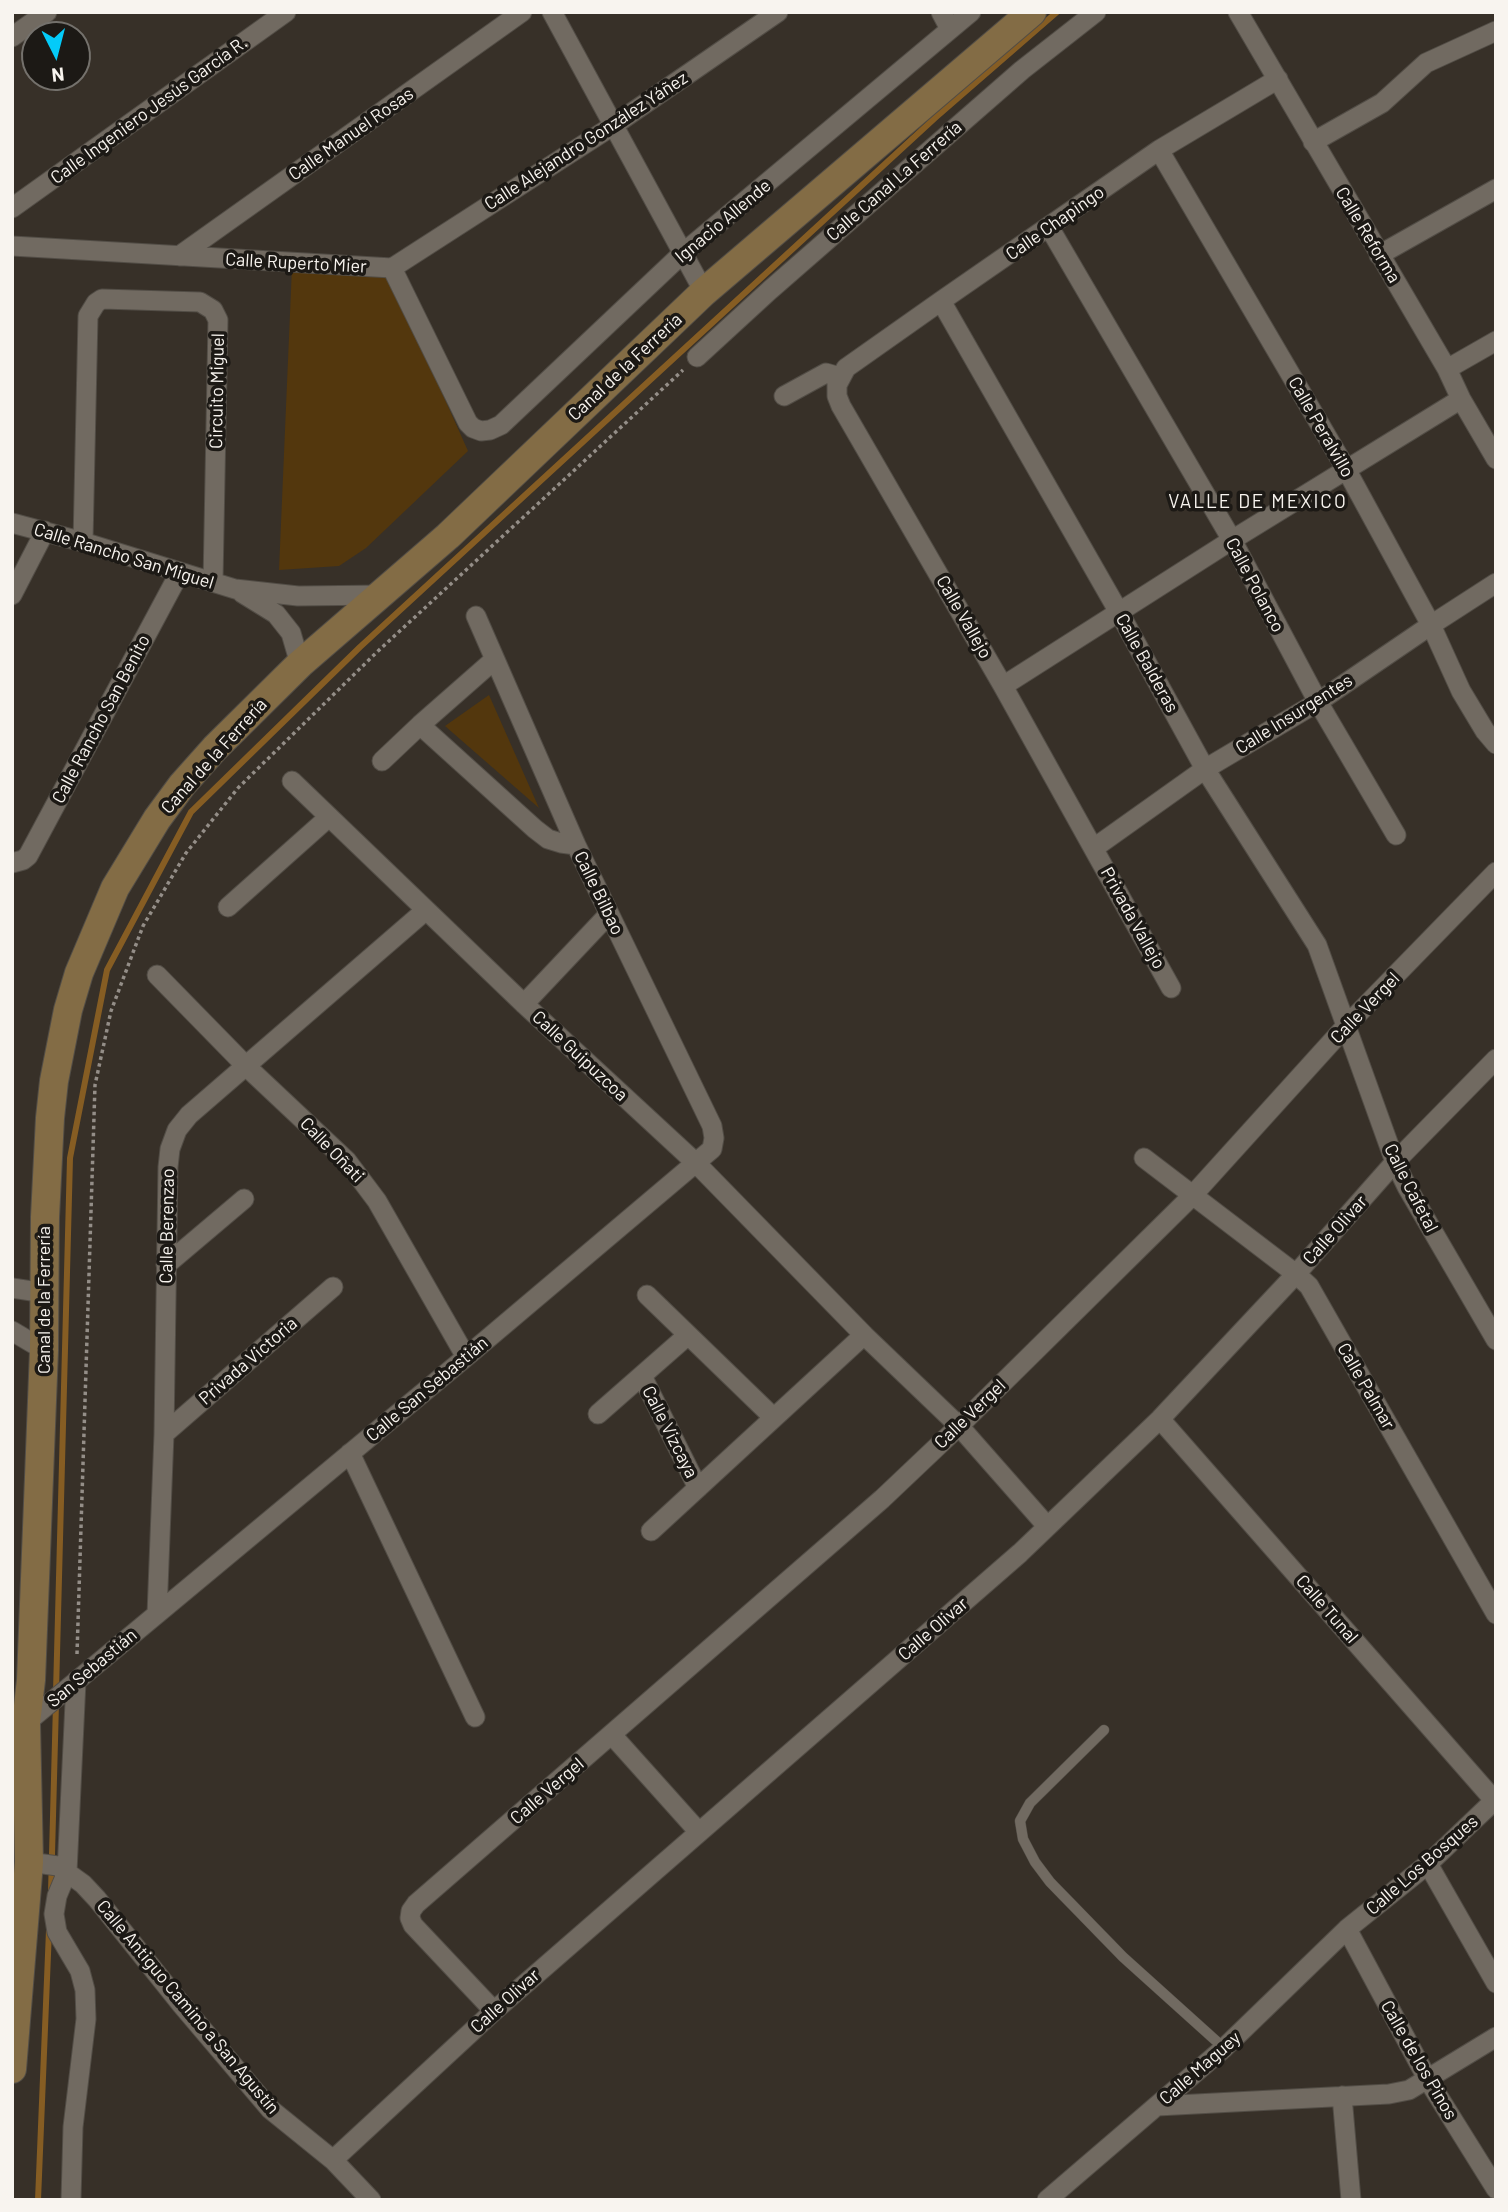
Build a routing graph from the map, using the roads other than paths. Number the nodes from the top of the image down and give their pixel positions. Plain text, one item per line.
1 (47, 12) edge
2 (286, 12) edge
3 (522, 12) edge
4 (552, 12) edge
5 (778, 12) edge
6 (971, 12) edge
7 (1032, 12) edge
8 (1096, 12) edge
9 (1238, 12) edge
10 (946, 21) edge
11 (1496, 31) edge
12 (12, 37) edge
13 (1278, 79) junction
14 (614, 125) junction
15 (1313, 142) junction
16 (1159, 150) junction
17 (1493, 193) edge
18 (12, 208) edge
19 (1049, 227) junction
20 (12, 246) edge
21 (683, 253) junction
22 (1379, 255) junction
23 (179, 256) junction
24 (393, 268) junction
25 (704, 292) junction
26 (941, 302) junction
27 (1496, 341) edge
28 (697, 356) road end
29 (1447, 369) junction
30 (839, 381) junction
31 (784, 396) dead end
32 (1461, 399) junction
33 (481, 431) joint
34 (1496, 459) edge
35 (1346, 470) junction
36 (12, 523) edge
37 (45, 531) junction
38 (1232, 540) junction
39 (83, 542) junction
40 (180, 572) junction
41 (213, 582) junction
42 (1496, 583) edge
43 (235, 589) junction
44 (382, 594) junction
45 (12, 595) edge
46 (1119, 614) junction
47 (476, 616) dead end
48 (1431, 625) junction
49 (494, 660) junction
50 (300, 664) junction
51 (1003, 686) junction
52 (1318, 702) junction
53 (420, 725) junction
54 (1496, 744) edge
55 (382, 761) dead end
56 (1205, 769) junction
57 (292, 781) dead end
58 (329, 817) junction
59 (1396, 835) dead end
60 (576, 845) junction
61 (1094, 848) junction
62 (15, 863) edge
63 (1496, 872) edge
64 (228, 907) dead end
65 (426, 909) junction
66 (609, 914) junction
67 (157, 975) dead end
68 (1171, 988) dead end
69 (524, 1004) junction
70 (1345, 1027) junction
71 (247, 1066) junction
72 (1493, 1069) edge
73 (1144, 1158) dead end
74 (1395, 1162) junction
75 (696, 1163) junction
76 (1192, 1196) junction
77 (244, 1199) dead end
78 (166, 1265) junction
79 (1296, 1273) junction
80 (333, 1287) dead end
81 (12, 1288) edge
82 (45, 1293) junction
83 (647, 1295) dead end
84 (12, 1331) edge
85 (688, 1335) junction
86 (864, 1335) junction
87 (1496, 1340) edge
88 (44, 1350) junction
89 (466, 1357) junction
90 (642, 1377) junction
91 (598, 1414) dead end
92 (774, 1418) junction
93 (1160, 1419) junction
94 (959, 1426) junction
95 (164, 1434) junction
96 (350, 1453) junction
97 (698, 1488) junction
98 (1047, 1526) junction
99 (651, 1531) dead end
100 (157, 1614) junction
101 (1496, 1614) edge
102 (76, 1681) junction
103 (475, 1717) dead end
104 (26, 1723) junction
105 (1104, 1730) dead end
106 (612, 1735) junction
107 (1495, 1800) edge
108 (21, 1818) edge
109 (698, 1832) junction
110 (1428, 1864) junction
111 (48, 1866) junction
112 (1347, 1930) junction
113 (1496, 1983) edge
114 (494, 2011) junction
115 (1496, 2036) edge
116 (1224, 2048) junction
117 (12, 2069) edge
118 (1428, 2080) junction
119 (1342, 2096) junction
120 (1157, 2106) junction
121 (333, 2160) junction
122 (1496, 2189) edge
123 (71, 2200) edge
124 (371, 2200) edge
125 (1047, 2200) edge
126 (1351, 2200) edge

1 - 12 street
2 - 18 street, Calle Ingeniero Jesús García R.
3 - 23 street, Calle Manuel Rosas
4 - 14 street
5 - 14 street, Calle Alejandro González Yáñez
6 - 10 street, Ignacio Allende
7 - 25 street, Canal de la Ferrería
8 - 28 street, Calle Canal La Ferrería
9 - 13 street, Calle Reforma
10 - 21 street, Ignacio Allende
11 - 15 street
13 - 15 street, Calle Reforma
13 - 16 street, Calle Chapingo
14 - 21 street
14 - 24 street, Calle Alejandro González Yáñez
15 - 22 street, Calle Reforma
16 - 19 street, Calle Chapingo
16 - 35 street, Calle Peralvillo
17 - 22 street
19 - 26 street, Calle Chapingo
19 - 38 street, Calle Polanco
20 - 23 street, Calle Ruperto Mier
21 - 25 street
21 - 33 street, Ignacio Allende
22 - 29 street, Calle Reforma
23 - 24 street, Calle Ruperto Mier
24 - 33 street, Calle Ruperto Mier
25 - 44 street, Canal de la Ferrería
26 - 30 street, Calle Chapingo
26 - 46 street, Calle Balderas
27 - 29 street
29 - 32 street, Calle Reforma
30 - 31 street
30 - 51 street, Calle Vallejo
32 - 34 street, Calle Reforma
32 - 35 street
35 - 38 street
35 - 48 street, Calle Peralvillo
36 - 37 street, Calle Rancho San Miguel
37 - 39 street, Calle Rancho San Miguel
37 - 45 street
38 - 46 street
38 - 52 street, Calle Polanco
39 - 40 street, Calle Rancho San Miguel
39 - 41 street, Circuito Miguel
40 - 41 street, Calle Rancho San Miguel
40 - 62 street, Calle Rancho San Benito
41 - 43 street, Calle Rancho San Miguel
42 - 48 street, Calle Insurgentes
43 - 44 street, Calle Rancho San Miguel
43 - 50 street, Calle Rancho San Miguel
44 - 50 street, Canal de la Ferrería
46 - 51 street
46 - 56 street, Calle Balderas
47 - 49 street, Calle Bilbao
48 - 52 street, Calle Insurgentes
48 - 54 street, Calle Peralvillo
49 - 53 street
49 - 60 street, Calle Bilbao
50 - 82 street, Canal de la Ferrería
51 - 61 street, Calle Vallejo
52 - 56 street, Calle Insurgentes
52 - 59 street, Calle Polanco
53 - 55 street
53 - 60 street
56 - 61 street, Calle Insurgentes
56 - 70 street, Calle Balderas
57 - 58 street, Calle Guipuzcoa
58 - 64 street
58 - 65 street, Calle Guipuzcoa
60 - 66 street, Calle Bilbao
61 - 68 street, Privada Vallejo
63 - 70 street, Calle Vergel
65 - 69 street, Calle Guipuzcoa
65 - 71 street, Calle Berenzao
66 - 69 street
66 - 75 street, Calle Bilbao
67 - 71 street, Calle Oñati
69 - 75 street, Calle Guipuzcoa
70 - 74 street, Calle Cafetal
70 - 76 street, Calle Vergel
71 - 78 street, Calle Berenzao
71 - 89 street, Calle Oñati
72 - 74 street, Calle Olivar
73 - 76 street, Calle Palmar
74 - 79 street, Calle Olivar
74 - 87 street, Calle Cafetal
75 - 86 street, Calle Guipuzcoa
75 - 89 street, Calle San Sebastián
76 - 79 street, Calle Palmar
76 - 94 street, Calle Vergel
77 - 78 street
78 - 95 street, Calle Berenzao
79 - 93 street, Calle Olivar
79 - 101 street, Calle Palmar
80 - 95 street, Privada Victoria
81 - 82 street
82 - 88 street, Canal de la Ferrería
83 - 85 street
84 - 88 street
85 - 90 street, Calle Vizcaya
85 - 92 street
86 - 92 street, Calle Vizcaya
86 - 94 street, Calle Guipuzcoa
88 - 104 street, Canal de la Ferrería
89 - 96 street, Calle San Sebastián
90 - 91 street, Calle Vizcaya
90 - 97 street, Calle Vizcaya
92 - 97 street, Calle Vizcaya
93 - 98 street, Calle Olivar
93 - 107 street, Calle Tunal
94 - 98 street, Calle Guipuzcoa
94 - 106 street, Calle Vergel
95 - 100 street, Calle Berenzao
96 - 100 street, Calle San Sebastián
96 - 103 street
97 - 99 street, Calle Vizcaya
98 - 109 street, Calle Olivar
100 - 102 street, San Sebastián
102 - 104 street, San Sebastián
102 - 111 street
104 - 108 street, Canal de la Ferrería
105 - 116 lane
106 - 109 street
106 - 114 street, Calle Vergel
107 - 110 street, Calle Los Bosques
108 - 111 street, Canal de la Ferrería
109 - 114 street, Calle Olivar
110 - 112 street, Calle Los Bosques
110 - 113 street
111 - 117 street, Canal de la Ferrería
111 - 121 street, Calle Antiguo Camino a San Agustín
111 - 123 street
112 - 116 street, Calle Maguey
112 - 118 street, Calle de los Pinos
114 - 121 street, Calle Olivar
115 - 118 street
116 - 120 street, Calle Maguey
118 - 119 street
118 - 122 street, Calle de los Pinos
119 - 120 street
119 - 126 street
120 - 125 street, Calle Maguey
121 - 124 street, Calle Antiguo Camino a San Agustín

